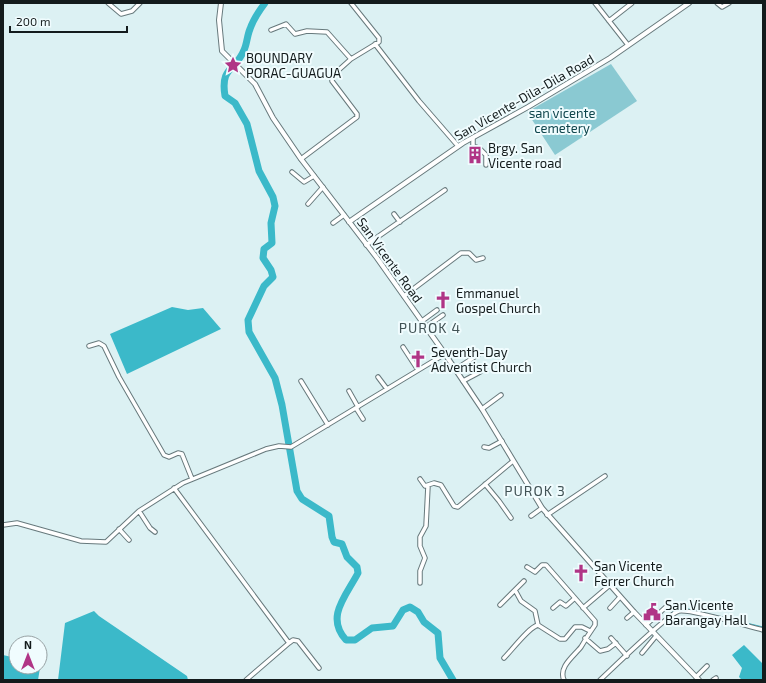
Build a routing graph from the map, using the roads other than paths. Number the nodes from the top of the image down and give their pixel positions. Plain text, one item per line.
1 (140, 3) edge
2 (220, 3) edge
3 (351, 3) edge
4 (595, 3) edge
5 (632, 3) edge
6 (689, 3) edge
7 (717, 3) edge
8 (729, 3) edge
9 (111, 4) edge
10 (609, 21) junction
11 (271, 30) dead end
12 (375, 44) junction
13 (628, 45) junction
14 (351, 59) junction
15 (473, 138) junction
16 (458, 146) junction
17 (301, 159) junction
18 (486, 165) dead end
19 (292, 172) dead end
20 (314, 176) junction
21 (323, 187) junction
22 (444, 190) dead end
23 (308, 204) dead end
24 (394, 214) dead end
25 (344, 215) junction
26 (350, 222) junction
27 (400, 222) junction
28 (333, 224) dead end
29 (366, 245) junction
30 (483, 258) dead end
31 (404, 296) junction
32 (437, 310) dead end
33 (443, 315) dead end
34 (422, 321) junction
35 (426, 327) junction
36 (89, 346) dead end
37 (402, 347) dead end
38 (446, 354) junction
39 (479, 354) dead end
40 (456, 369) junction
41 (418, 370) junction
42 (480, 372) dead end
43 (378, 377) dead end
44 (301, 381) dead end
45 (463, 381) junction
46 (386, 389) junction
47 (348, 391) dead end
48 (501, 395) dead end
49 (357, 407) junction
50 (482, 409) junction
51 (363, 419) dead end
52 (328, 425) junction
53 (502, 441) junction
54 (484, 447) dead end
55 (514, 461) junction
56 (605, 476) dead end
57 (192, 479) junction
58 (420, 479) dead end
59 (485, 484) junction
60 (428, 486) junction
61 (174, 488) junction
62 (542, 508) junction
63 (139, 511) junction
64 (547, 515) junction
65 (531, 516) dead end
66 (511, 518) dead end
67 (3, 525) edge
68 (119, 529) junction
69 (156, 532) dead end
70 (129, 540) dead end
71 (527, 567) dead end
72 (524, 581) dead end
73 (420, 583) dead end
74 (610, 585) junction
75 (515, 590) junction
76 (620, 597) junction
77 (575, 598) junction
78 (500, 605) dead end
79 (667, 606) dead end
80 (553, 608) dead end
81 (583, 608) junction
82 (610, 608) dead end
83 (634, 612) junction
84 (628, 618) dead end
85 (538, 625) junction
86 (646, 625) junction
87 (763, 630) edge
88 (590, 631) junction
89 (653, 632) junction
90 (656, 636) junction
91 (585, 638) junction
92 (611, 638) dead end
93 (289, 642) junction
94 (616, 644) junction
95 (642, 653) dead end
96 (627, 656) junction
97 (504, 658) dead end
98 (707, 666) dead end
99 (319, 668) dead end
100 (697, 678) edge
101 (246, 680) edge
102 (564, 680) edge
103 (600, 680) edge

1 - 9 street
2 - 17 street, San Vicente Road
3 - 12 street
4 - 10 street
5 - 10 street
6 - 13 street, San Vicente-Dila-Dila Road
7 - 8 street
10 - 13 street
11 - 14 street
12 - 14 street
12 - 16 street
13 - 15 street, San Vicente-Dila-Dila Road
14 - 17 street
15 - 16 street, San Vicente-Dila-Dila Road
15 - 18 street
16 - 26 street, San Vicente-Dila-Dila Road
17 - 20 street, San Vicente Road
19 - 20 street
20 - 21 street, San Vicente Road
21 - 23 street
21 - 25 street, San Vicente Road
22 - 27 street
24 - 27 street
25 - 26 street, San Vicente Road
25 - 28 street
26 - 29 street, San Vicente Road
27 - 29 street
29 - 31 street, San Vicente Road
30 - 31 street
31 - 34 street, San Vicente Road
32 - 34 street
33 - 35 street
34 - 35 street, San Vicente Road
35 - 38 street, San Vicente Road
36 - 57 street
37 - 41 street
38 - 40 street, San Vicente Road
38 - 41 street
39 - 40 street
40 - 45 street, San Vicente Road
41 - 46 street
42 - 45 street
43 - 46 street
44 - 52 street
45 - 50 street, San Vicente Road
46 - 49 street
47 - 49 street
48 - 50 street
49 - 51 street
49 - 52 street
50 - 53 street, San Vicente Road
52 - 57 street
53 - 54 street
53 - 55 street, San Vicente Road
55 - 59 street
55 - 62 street, San Vicente Road
56 - 64 street
57 - 61 street
58 - 60 street
59 - 60 street
59 - 66 street
60 - 73 street
61 - 63 street
61 - 93 street
62 - 64 street, San Vicente Road
62 - 65 street
63 - 68 street
63 - 69 street
64 - 74 street, San Vicente Road
67 - 68 street
68 - 70 street
71 - 77 street
72 - 75 street
74 - 76 street, San Vicente Road
74 - 81 street
75 - 78 street
75 - 85 street
76 - 82 street
76 - 83 street, San Vicente Road
77 - 80 street
77 - 81 street
79 - 86 street
81 - 88 street
83 - 84 street
83 - 86 street, San Vicente Road
85 - 88 street
85 - 97 street
86 - 89 street, San Vicente Road
87 - 89 street
88 - 91 street
89 - 90 street, San Vicente Road
89 - 96 street
90 - 95 street
90 - 100 street, San Vicente Road
91 - 94 street
91 - 102 street
92 - 94 street
93 - 99 street
93 - 101 street
94 - 96 street
96 - 103 street
98 - 100 street

